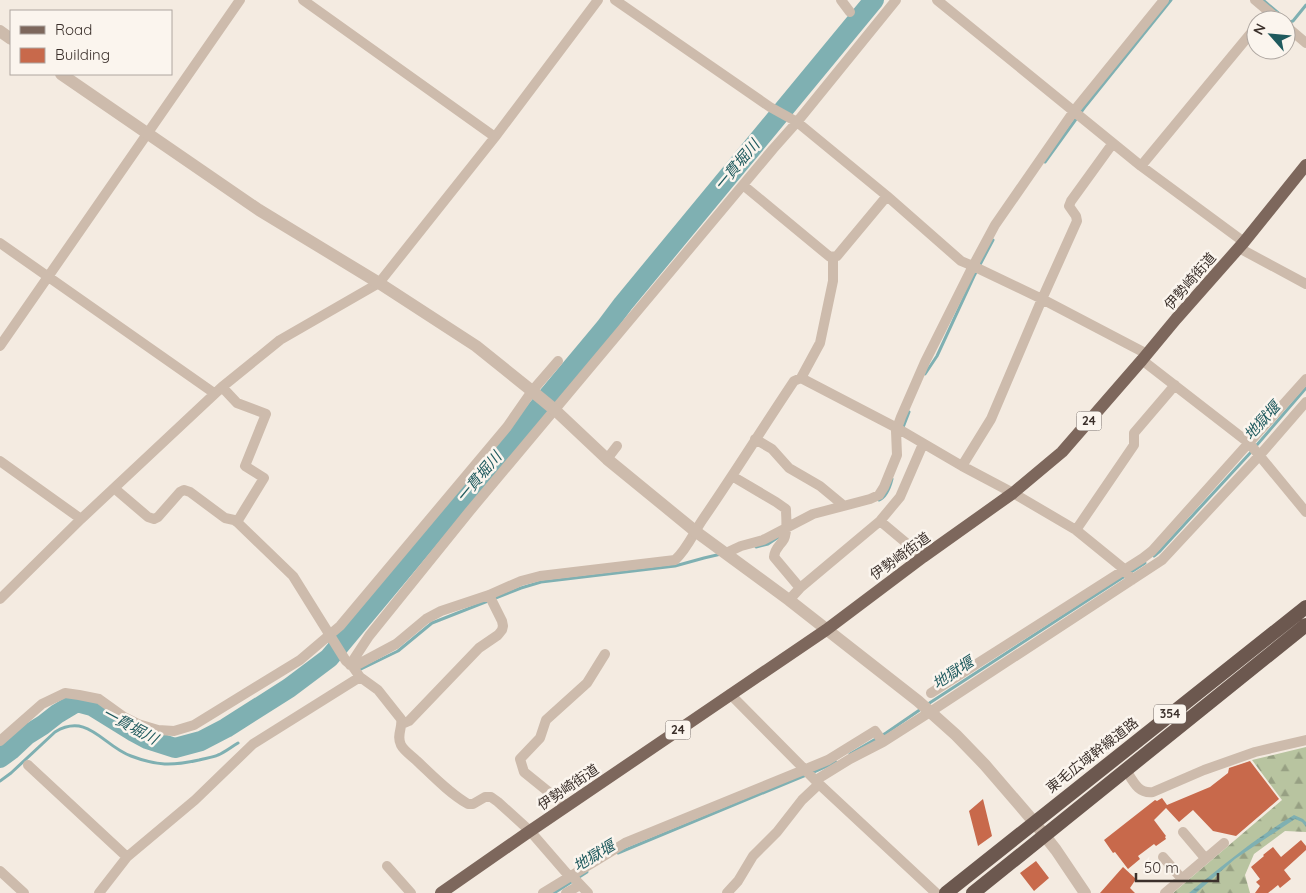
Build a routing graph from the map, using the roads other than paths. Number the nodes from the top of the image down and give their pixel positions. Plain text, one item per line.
1 (240, 0) edge
2 (303, 0) edge
3 (598, 0) edge
4 (616, 0) edge
5 (841, 0) edge
6 (896, 0) edge
7 (938, 0) edge
8 (1164, 0) edge
9 (850, 12) dead end
10 (1296, 34) edge
11 (1246, 39) edge
12 (1306, 43) edge
13 (62, 75) edge
14 (1074, 111) junction
15 (795, 121) junction
16 (147, 134) junction
17 (495, 137) junction
18 (1113, 143) junction
19 (1306, 165) edge
20 (1141, 166) junction
21 (743, 185) junction
22 (887, 196) junction
23 (0, 242) edge
24 (1241, 245) junction
25 (833, 256) junction
26 (973, 266) junction
27 (48, 276) junction
28 (379, 283) junction
29 (1306, 284) edge
30 (1042, 299) junction
31 (0, 346) edge
32 (1145, 357) junction
33 (558, 361) dead end
34 (801, 378) junction
35 (1306, 379) edge
36 (1175, 385) junction
37 (218, 390) junction
38 (533, 392) junction
39 (1306, 402) edge
40 (554, 409) junction
41 (896, 428) junction
42 (755, 439) junction
43 (923, 444) junction
44 (1249, 444) junction
45 (617, 446) dead end
46 (1259, 456) junction
47 (607, 459) junction
48 (0, 461) edge
49 (962, 466) junction
50 (732, 476) junction
51 (114, 488) junction
52 (1013, 493) junction
53 (844, 505) junction
54 (1306, 512) edge
55 (81, 518) junction
56 (880, 521) junction
57 (237, 522) junction
58 (787, 527) junction
59 (1076, 530) junction
60 (695, 531) junction
61 (726, 553) junction
62 (923, 557) junction
63 (1124, 569) junction
64 (1132, 580) junction
65 (800, 588) junction
66 (489, 594) junction
67 (0, 599) edge
68 (789, 600) junction
69 (1306, 607) edge
70 (1306, 626) edge
71 (826, 630) junction
72 (332, 638) junction
73 (605, 654) dead end
74 (350, 664) junction
75 (360, 677) junction
76 (931, 693) dead end
77 (730, 694) junction
78 (930, 712) junction
79 (402, 724) junction
80 (1306, 740) edge
81 (0, 741) edge
82 (883, 742) junction
83 (28, 765) dead end
84 (805, 769) junction
85 (1126, 770) junction
86 (818, 782) junction
87 (566, 806) junction
88 (1034, 822) junction
89 (530, 831) junction
90 (1182, 832) dead end
91 (1045, 835) junction
92 (1224, 843) dead end
93 (127, 856) junction
94 (1162, 858) dead end
95 (1205, 858) junction
96 (387, 866) dead end
97 (0, 871) edge
98 (570, 876) junction
99 (1182, 878) junction
100 (580, 885) junction
101 (24, 893) edge
102 (99, 893) edge
103 (411, 893) edge
104 (441, 893) edge
105 (543, 893) edge
106 (566, 893) edge
107 (588, 893) edge
108 (727, 893) edge
109 (936, 893) edge
110 (946, 893) edge
111 (973, 893) edge
112 (1084, 893) edge
113 (1165, 893) edge

1 - 16 street
2 - 17 street
3 - 17 street
4 - 15 street
5 - 9 street
6 - 15 street
7 - 14 street
8 - 14 street
10 - 12 street
11 - 20 street
13 - 16 street
14 - 18 street
14 - 26 street
15 - 21 street
15 - 22 street
16 - 27 street
16 - 28 street
17 - 28 street
18 - 20 street
18 - 30 street
19 - 24 main road, 伊勢崎街道 / 24
20 - 24 street
21 - 25 street
21 - 40 street
22 - 25 street
22 - 26 street
23 - 27 street
24 - 29 street
24 - 32 main road, 伊勢崎街道 / 24
25 - 34 street
26 - 30 street
26 - 41 street
27 - 31 street
27 - 37 street
28 - 37 street
28 - 38 street
30 - 32 street
30 - 49 street
32 - 36 street
32 - 52 main road, 伊勢崎街道 / 24
33 - 38 street
34 - 41 street
34 - 42 street
35 - 44 street
36 - 44 street
36 - 59 street
37 - 51 street
37 - 57 street
38 - 40 street
38 - 72 street
39 - 46 street
40 - 47 street
40 - 74 street
41 - 43 street
41 - 53 street
42 - 50 street
42 - 53 street
43 - 49 street
43 - 56 street
44 - 46 street
44 - 63 street
45 - 47 street
46 - 54 street
46 - 64 street
47 - 60 street
48 - 55 street
49 - 52 street
50 - 58 street
50 - 60 street
51 - 55 street
51 - 57 street
52 - 59 street
52 - 62 main road, 伊勢崎街道 / 24
53 - 58 street
55 - 67 street
56 - 62 street
56 - 65 street
57 - 72 street
58 - 61 street
58 - 65 street
59 - 63 street
60 - 61 street
60 - 66 street
61 - 68 street
62 - 71 main road, 伊勢崎街道 / 24
63 - 64 street
63 - 76 street
64 - 78 street
65 - 68 street
66 - 74 street
66 - 79 street
68 - 71 street
69 - 88 highway, 東毛広域幹線道路 / 354
70 - 85 highway, 354
71 - 77 main road, 伊勢崎街道 / 24
71 - 78 street
72 - 74 street
72 - 81 street
73 - 87 street
74 - 75 street
75 - 79 street
75 - 93 street
77 - 84 street
77 - 87 main road, 伊勢崎街道 / 24
78 - 82 street
78 - 88 street
79 - 89 street
80 - 85 street
82 - 84 street
82 - 86 street
83 - 93 street
84 - 86 street
84 - 98 street
85 - 91 highway, 354
86 - 108 street
86 - 109 street
87 - 89 main road, 伊勢崎街道 / 24
88 - 91 street
88 - 110 highway, 東毛広域幹線道路 / 354
89 - 98 street
89 - 104 main road, 伊勢崎街道 / 24
90 - 95 street
91 - 111 highway, 354
91 - 112 street
92 - 95 street
93 - 102 street
94 - 99 street
95 - 99 street
96 - 103 street
97 - 101 street
98 - 100 street
98 - 105 street
99 - 113 street
100 - 106 street
100 - 107 street

